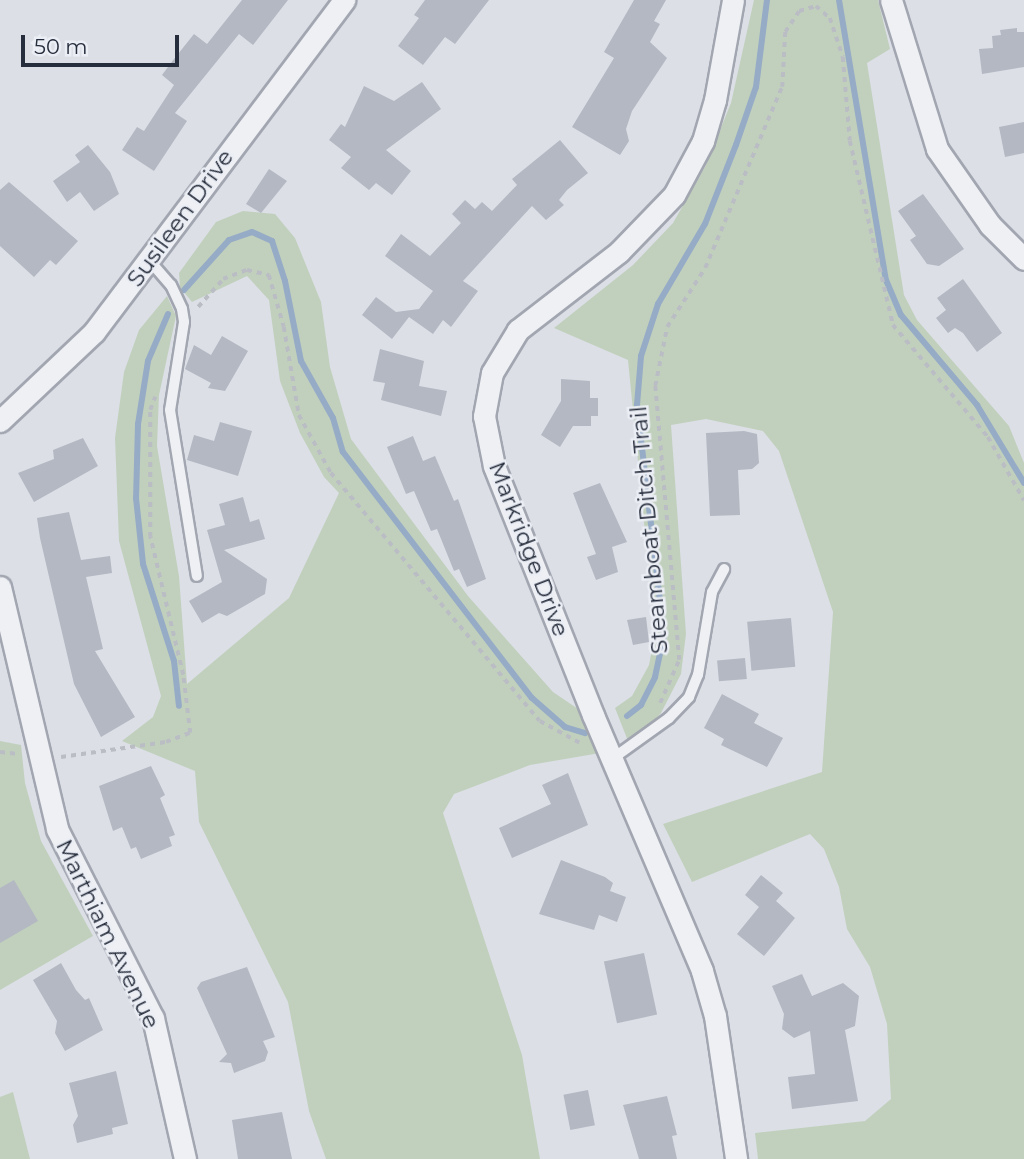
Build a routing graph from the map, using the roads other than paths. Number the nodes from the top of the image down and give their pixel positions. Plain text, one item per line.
1 (344, 0) edge
2 (733, 0) edge
3 (891, 0) edge
4 (1024, 259) edge
5 (149, 260) junction
6 (0, 421) edge
7 (724, 569) dead end
8 (197, 576) dead end
9 (0, 587) edge
10 (610, 755) junction
11 (186, 1159) edge
12 (736, 1159) edge

1 - 5 street, Susileen Drive
2 - 10 street, Markridge Drive
3 - 4 street
5 - 6 street, Susileen Drive
5 - 8 lane
7 - 10 lane
9 - 11 street, Marthiam Avenue
10 - 12 street, Markridge Drive

